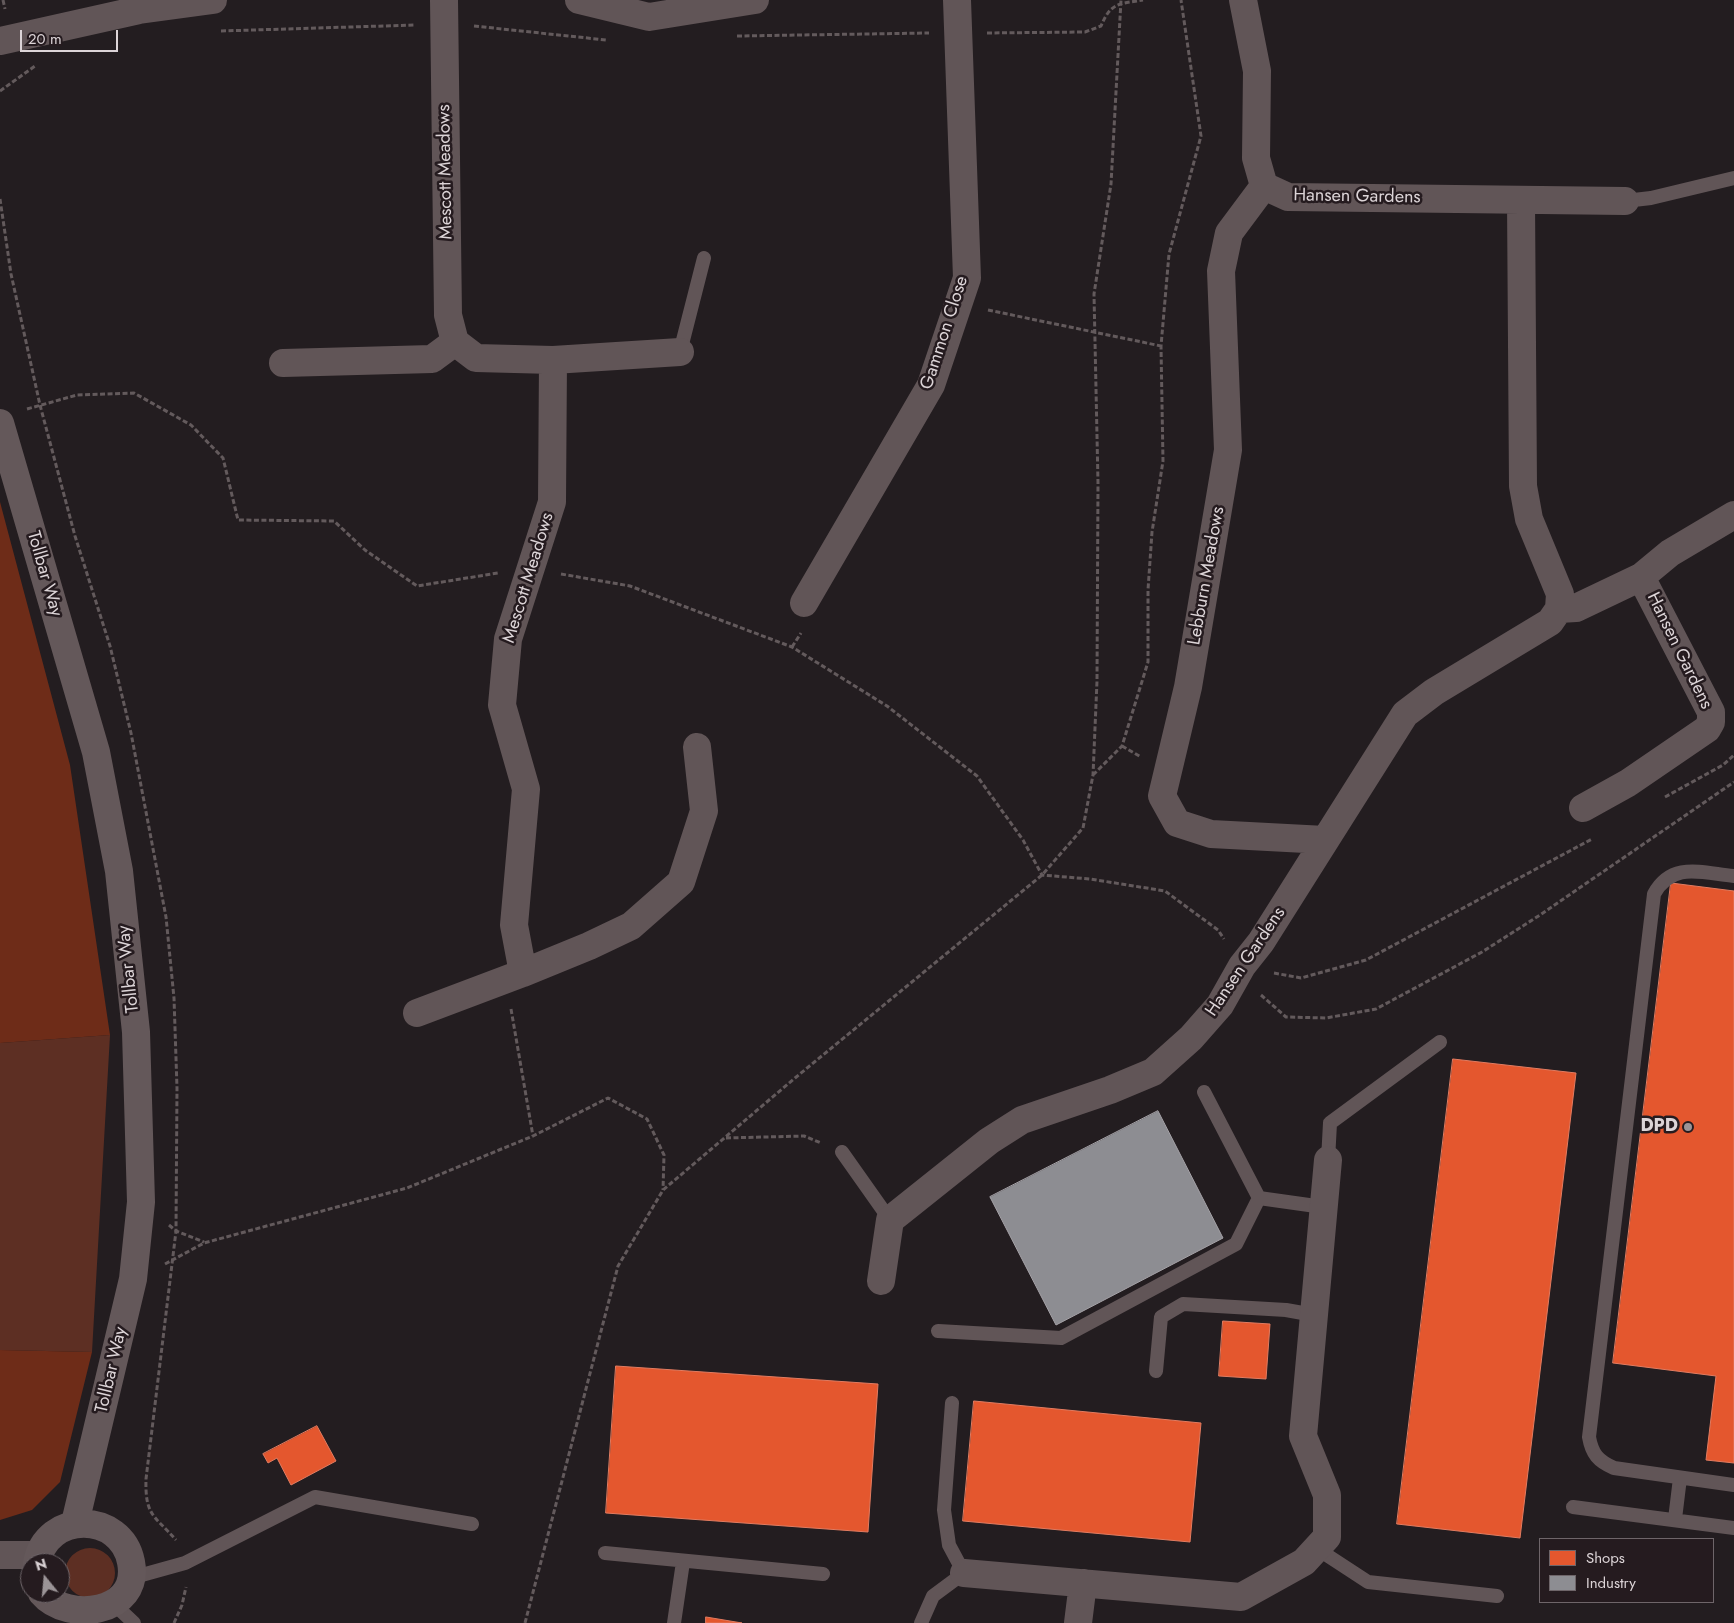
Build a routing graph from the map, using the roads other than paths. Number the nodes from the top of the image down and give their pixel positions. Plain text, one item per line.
1 (213, 0) edge
2 (579, 0) edge
3 (755, 0) edge
4 (957, 0) edge
5 (1243, 0) edge
6 (444, 12) edge
7 (0, 41) edge
8 (1734, 178) edge
9 (1264, 186) junction
10 (1521, 201) junction
11 (1625, 201) joint
12 (704, 258) dead end
13 (454, 342) junction
14 (680, 352) joint
15 (553, 360) junction
16 (283, 363) dead end
17 (0, 423) edge
18 (1734, 515) edge
19 (1642, 577) junction
20 (804, 603) dead end
21 (1559, 609) junction
22 (696, 747) dead end
23 (1583, 808) dead end
24 (1325, 840) junction
25 (1734, 876) edge
26 (514, 976) junction
27 (417, 1013) dead end
28 (1440, 1042) dead end
29 (1204, 1092) dead end
30 (842, 1152) road end
31 (1328, 1160) joint
32 (1258, 1198) junction
33 (1324, 1207) junction
34 (890, 1220) junction
35 (881, 1281) dead end
36 (1314, 1315) junction
37 (938, 1331) dead end
38 (1156, 1371) dead end
39 (952, 1403) dead end
40 (1680, 1478) junction
41 (1734, 1485) edge
42 (1573, 1507) dead end
43 (1675, 1519) junction
44 (75, 1523) junction
45 (472, 1524) dead end
46 (1734, 1528) edge
47 (1316, 1548) junction
48 (41, 1553) edge
49 (606, 1553) dead end
50 (0, 1555) edge
51 (20, 1557) edge
52 (683, 1562) junction
53 (964, 1573) junction
54 (823, 1574) dead end
55 (132, 1578) junction
56 (1083, 1583) junction
57 (1497, 1596) dead end
58 (50, 1603) edge
59 (125, 1615) edge
60 (62, 1618) edge
61 (674, 1623) edge
62 (921, 1623) edge
63 (1078, 1623) edge

1 - 7 street
2 - 3 street
4 - 20 street, Gammon Close
5 - 9 street
6 - 13 street, Mescott Meadows
8 - 11 lane
9 - 10 street, Hansen Gardens
9 - 24 street, Lebburn Meadows
10 - 11 street, Hansen Gardens
10 - 21 street
12 - 14 lane
13 - 15 street
13 - 16 street
14 - 15 street
15 - 26 street, Mescott Meadows
17 - 44 main road, Tollbar Way
18 - 19 street, Hansen Gardens
19 - 21 street, Hansen Gardens
19 - 23 street, Hansen Gardens
21 - 24 street, Hansen Gardens
22 - 26 street
24 - 34 street, Hansen Gardens
25 - 40 lane
26 - 27 street
28 - 31 lane
29 - 32 lane
30 - 34 lane
31 - 33 street
32 - 33 lane
32 - 37 lane
33 - 36 street
34 - 35 street
36 - 38 lane
36 - 47 street
39 - 53 lane
40 - 41 lane
40 - 43 lane
42 - 43 lane
43 - 46 lane
44 - 48 main road
44 - 55 main road
45 - 55 lane
47 - 56 street
47 - 57 lane
49 - 52 lane
50 - 51 street
52 - 54 lane
52 - 61 lane
53 - 56 street
53 - 62 lane
55 - 59 main road
56 - 63 street
58 - 60 main road
59 - 60 main road

